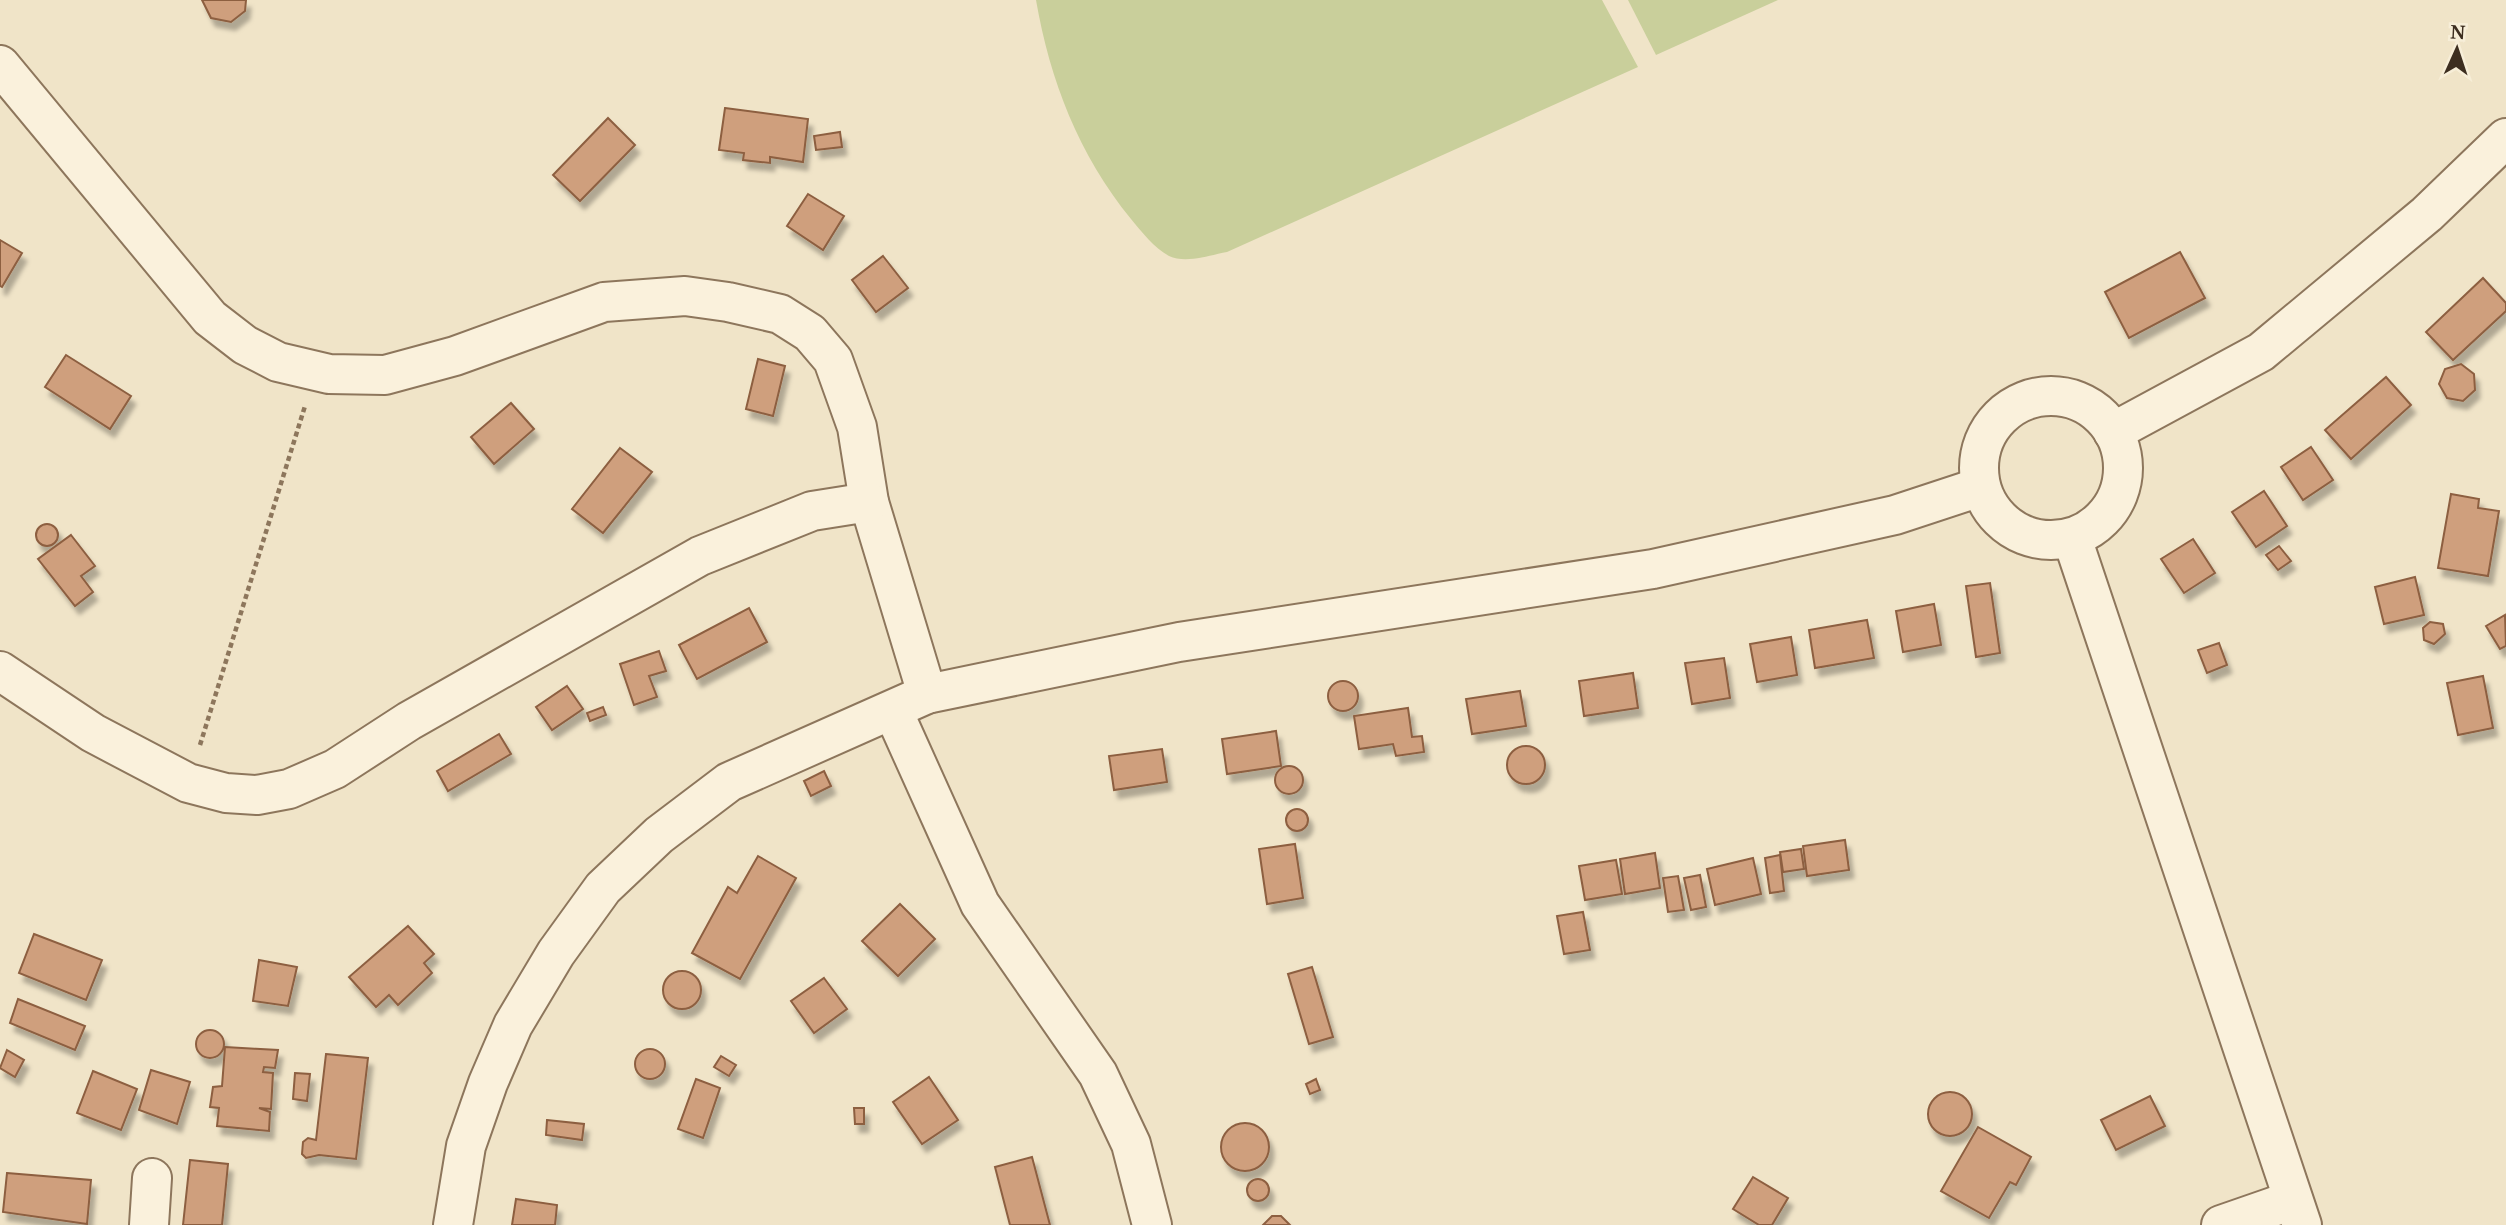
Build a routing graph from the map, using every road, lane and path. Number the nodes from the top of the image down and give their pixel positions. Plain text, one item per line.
1 (0, 65) edge
2 (2506, 138) edge
3 (316, 370) junction
4 (2113, 432) junction
5 (1980, 487) junction
6 (869, 502) junction
7 (2072, 538) junction
8 (0, 671) edge
9 (928, 694) junction
10 (893, 711) junction
11 (188, 783) junction
12 (152, 1178) dead end
13 (2298, 1213) edge
14 (149, 1225) edge
15 (453, 1225) edge
16 (1152, 1225) edge
17 (2221, 1225) edge

1 - 3 street
2 - 4 street
3 - 6 street
3 - 11 path
4 - 5 street
4 - 7 street
5 - 7 street
5 - 9 street
6 - 9 street
6 - 11 street
7 - 13 street
8 - 11 street
9 - 10 street
10 - 15 street
10 - 16 street
12 - 14 street
13 - 17 street

